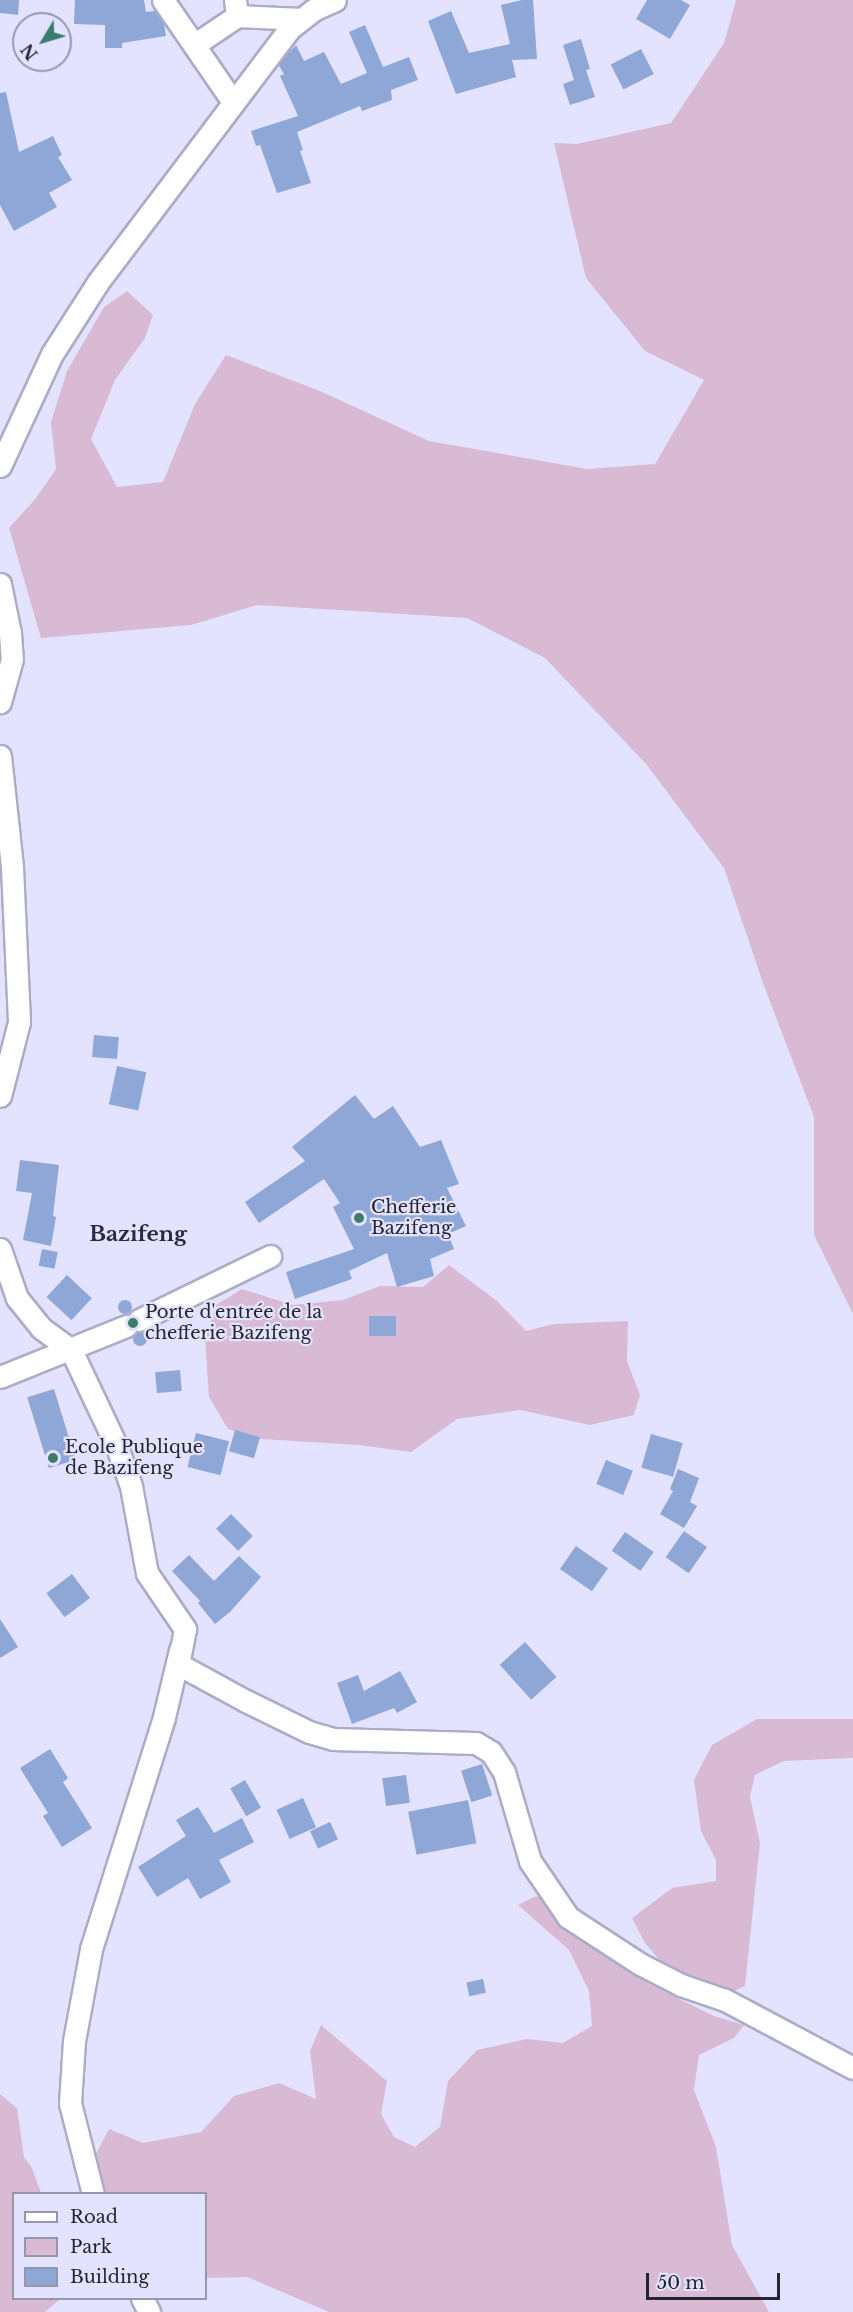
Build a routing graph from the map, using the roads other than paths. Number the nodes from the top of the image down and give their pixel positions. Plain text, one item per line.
1 (163, 0) edge
2 (335, 0) edge
3 (236, 8) edge
4 (301, 19) junction
5 (194, 45) junction
6 (233, 102) junction
7 (0, 466) edge
8 (0, 584) edge
9 (0, 702) edge
10 (0, 756) edge
11 (0, 1096) edge
12 (0, 1249) edge
13 (270, 1256) dead end
14 (71, 1350) junction
15 (0, 1377) edge
16 (185, 1629) junction
17 (853, 2068) edge
18 (93, 2192) edge

1 - 5 street
2 - 4 street
3 - 4 street
3 - 5 street
4 - 6 street
5 - 6 street
6 - 7 street
8 - 9 street
10 - 11 street
12 - 14 street
13 - 14 street
14 - 15 street
14 - 16 street
16 - 17 street
16 - 18 street

